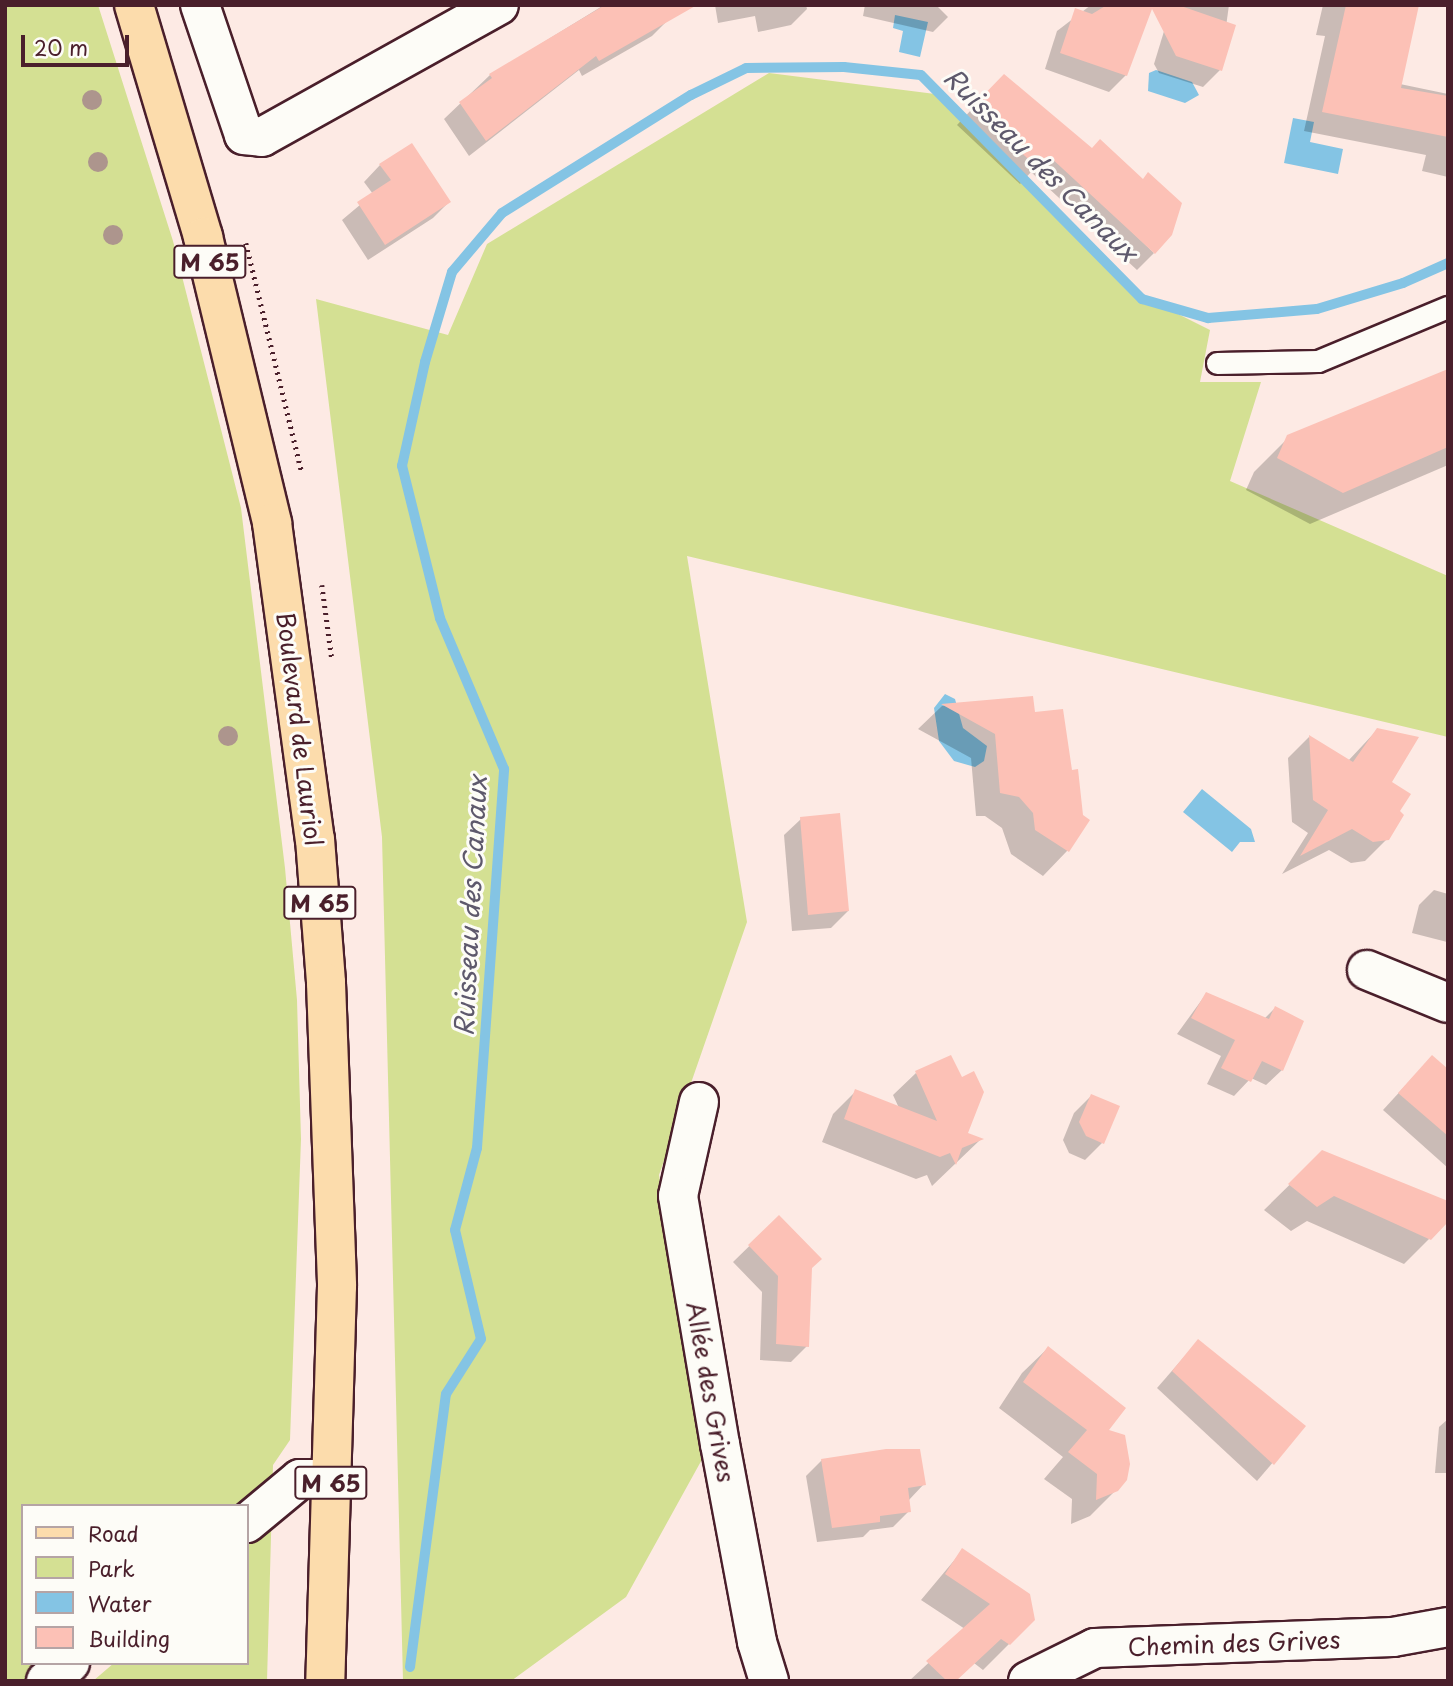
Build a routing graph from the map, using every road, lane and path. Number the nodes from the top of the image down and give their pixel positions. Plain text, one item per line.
1 (134, 5) edge
2 (200, 5) edge
3 (499, 5) edge
4 (1448, 307) edge
5 (1217, 363) dead end
6 (1367, 970) dead end
7 (1448, 1003) edge
8 (699, 1102) dead end
9 (331, 1479) junction
10 (248, 1522) edge
11 (1448, 1626) edge
12 (67, 1665) edge
13 (46, 1681) edge
14 (325, 1681) edge
15 (769, 1681) edge
16 (1028, 1681) edge

1 - 9 main road, Boulevard de Lauriol / M 65
2 - 3 street
4 - 5 lane
6 - 7 street
8 - 15 street, Allée des Grives
9 - 10 street
9 - 14 main road, Boulevard de Lauriol / M 65
11 - 16 street, Chemin des Grives
12 - 13 street

